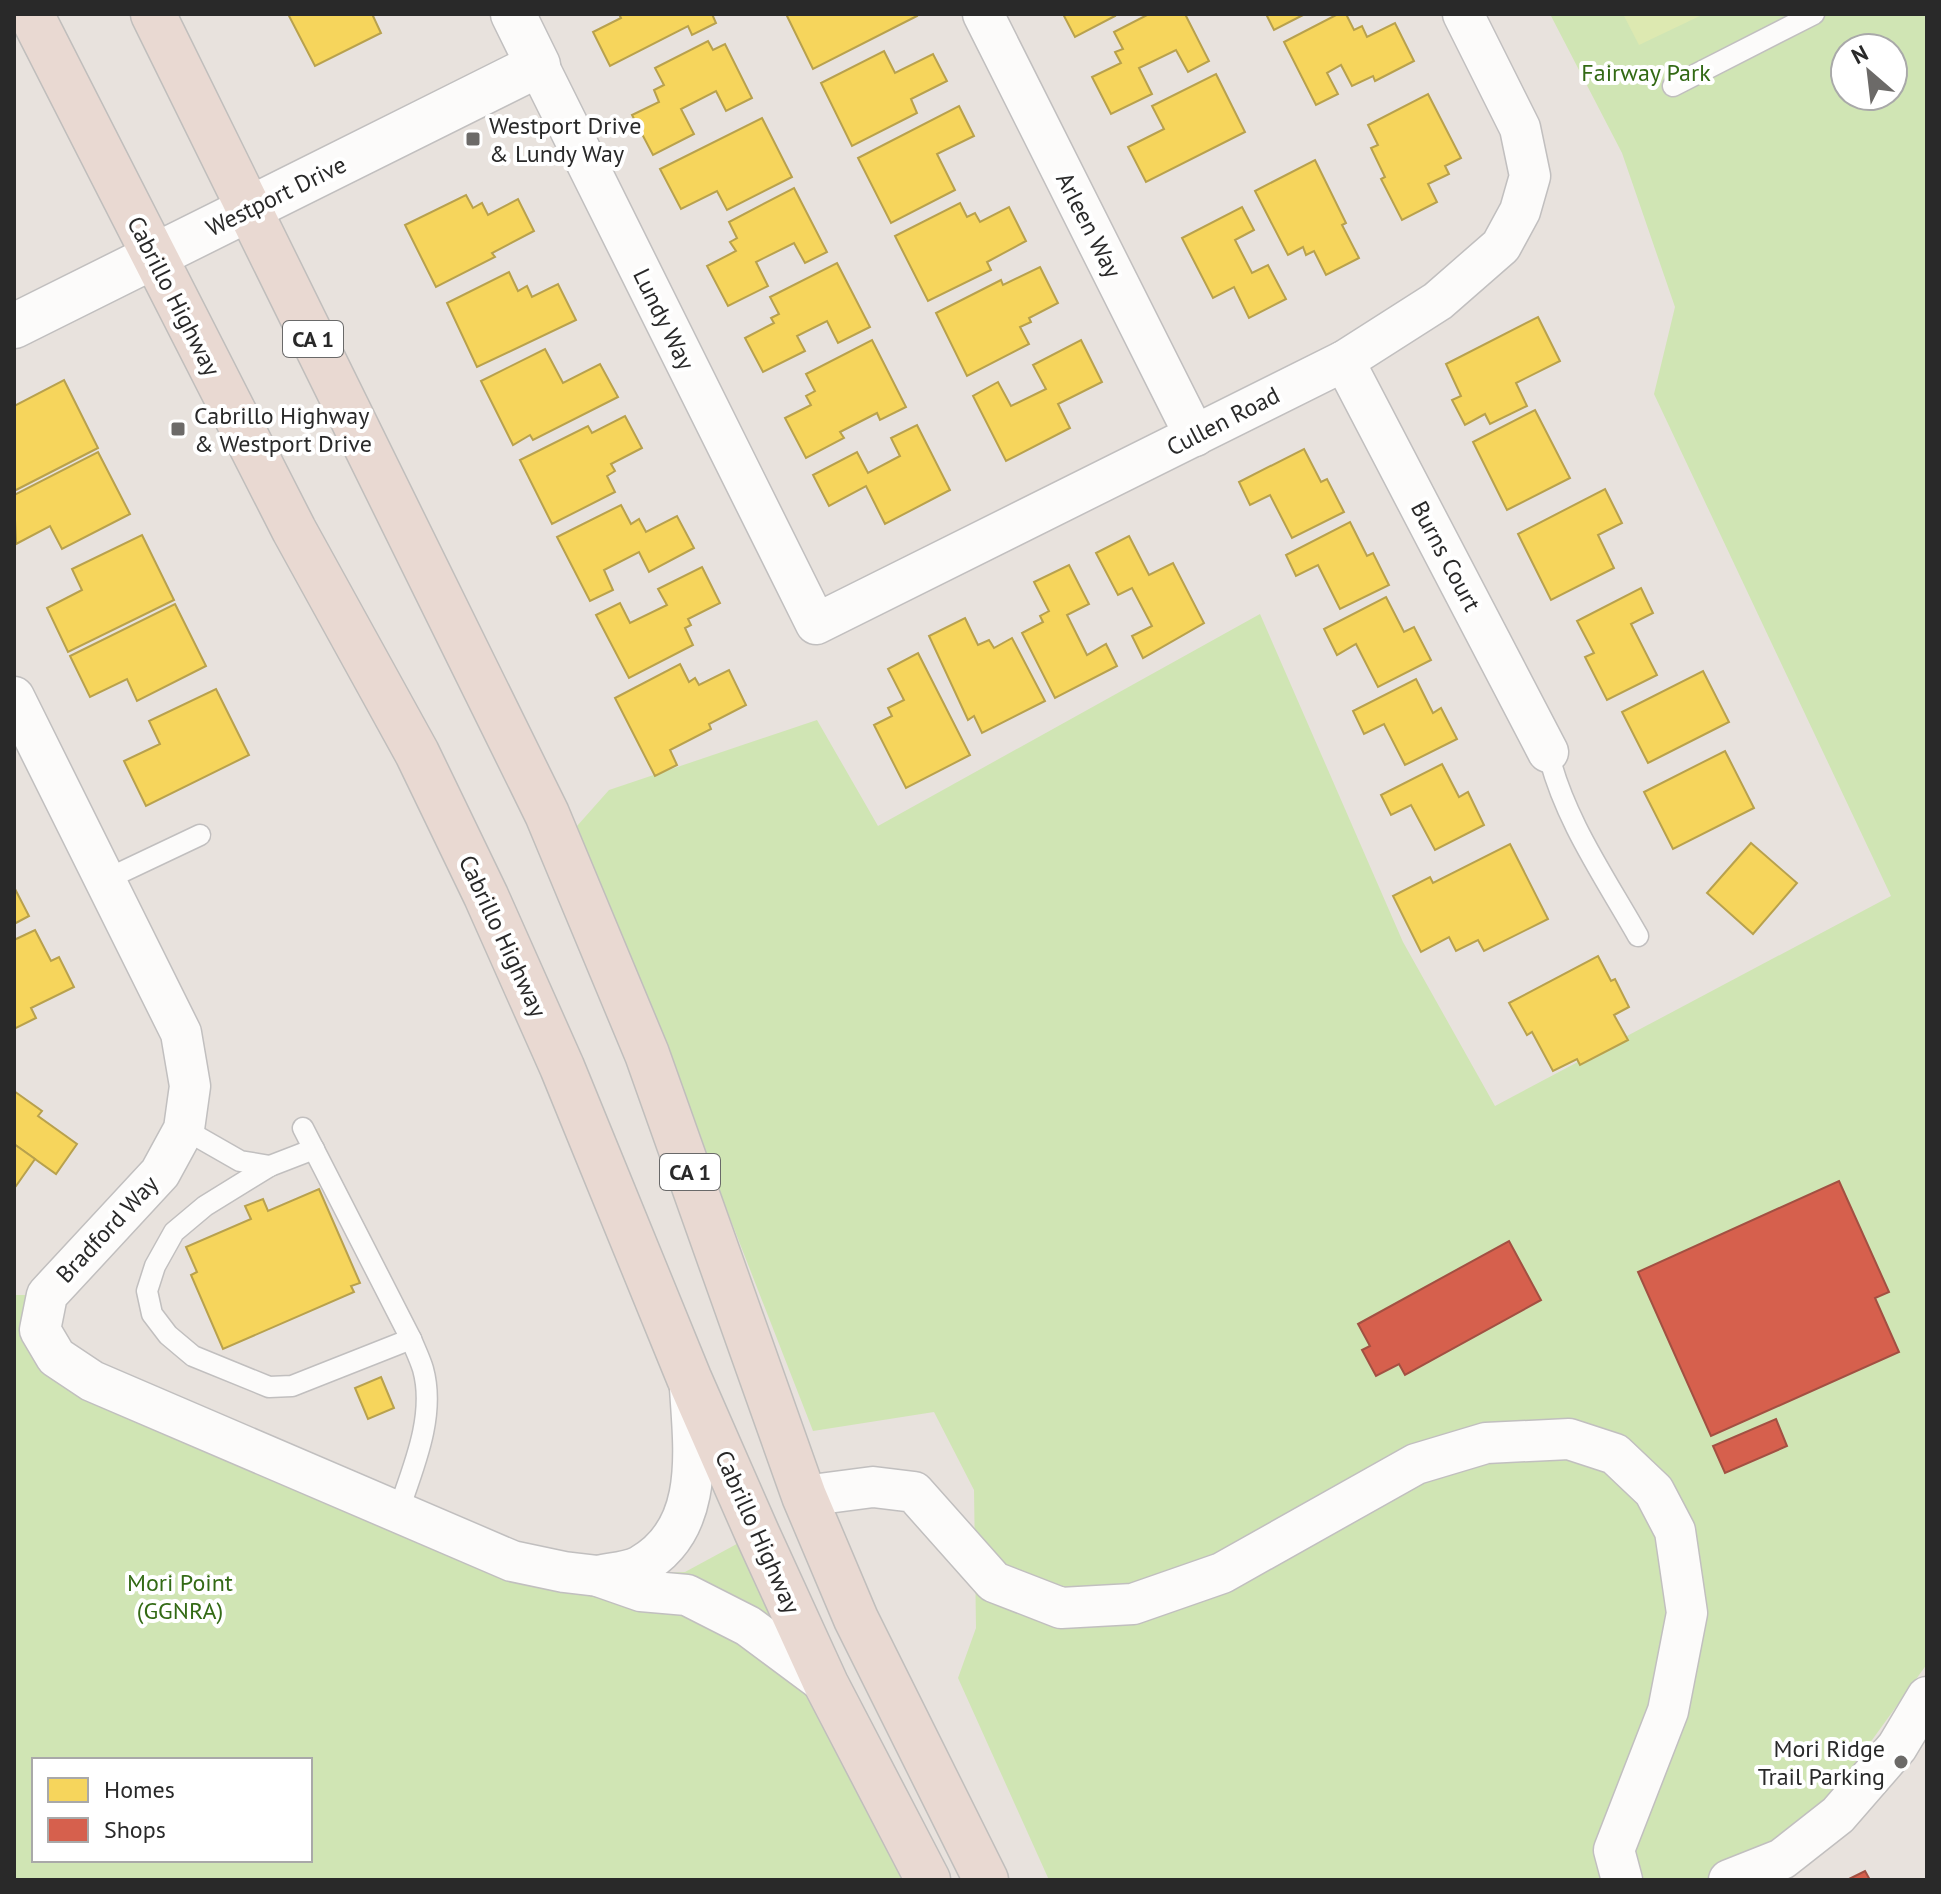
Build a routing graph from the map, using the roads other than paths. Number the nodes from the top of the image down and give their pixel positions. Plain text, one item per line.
1 (31, 14) edge
2 (153, 14) edge
3 (513, 14) edge
4 (983, 14) edge
5 (1463, 14) edge
6 (1814, 14) edge
7 (538, 65) junction
8 (1673, 86) dead end
9 (248, 209) junction
10 (154, 256) junction
11 (14, 326) edge
12 (1344, 361) junction
13 (1195, 436) junction
14 (816, 624) joint
15 (14, 697) edge
16 (1548, 752) joint
17 (200, 835) dead end
18 (105, 880) junction
19 (1638, 936) dead end
20 (303, 1128) dead end
21 (184, 1129) junction
22 (314, 1149) junction
23 (270, 1166) junction
24 (411, 1339) junction
25 (689, 1378) junction
26 (804, 1496) junction
27 (398, 1512) junction
28 (598, 1576) junction
29 (826, 1684) junction
30 (1927, 1697) edge
31 (928, 1880) edge
32 (986, 1880) edge
33 (1622, 1880) edge
34 (1729, 1880) edge

1 - 10 highway, Cabrillo Highway
2 - 9 highway, CA 1
3 - 7 street, Lundy Way
4 - 13 street, Arleen Way
5 - 12 street, Cullen Road
6 - 8 lane
7 - 9 street, Westport Drive
7 - 14 street, Lundy Way
9 - 10 street, Westport Drive
9 - 26 highway, CA 1
10 - 11 street, Westport Drive
10 - 25 highway, Cabrillo Highway
12 - 13 street, Cullen Road
12 - 16 street, Burns Court
13 - 14 street, Cullen Road
15 - 18 street, Bradford Way
16 - 19 lane
17 - 18 lane
18 - 21 street, Bradford Way
20 - 22 lane
21 - 23 lane
21 - 27 street, Bradford Way
22 - 23 lane
22 - 24 lane
23 - 24 lane
24 - 27 lane
25 - 28 street, Bradford Way
25 - 29 highway, Cabrillo Highway
26 - 32 highway, CA 1
26 - 33 street
27 - 28 street, Bradford Way
28 - 29 street, Bradford Way
29 - 31 highway, Cabrillo Highway
30 - 34 street

